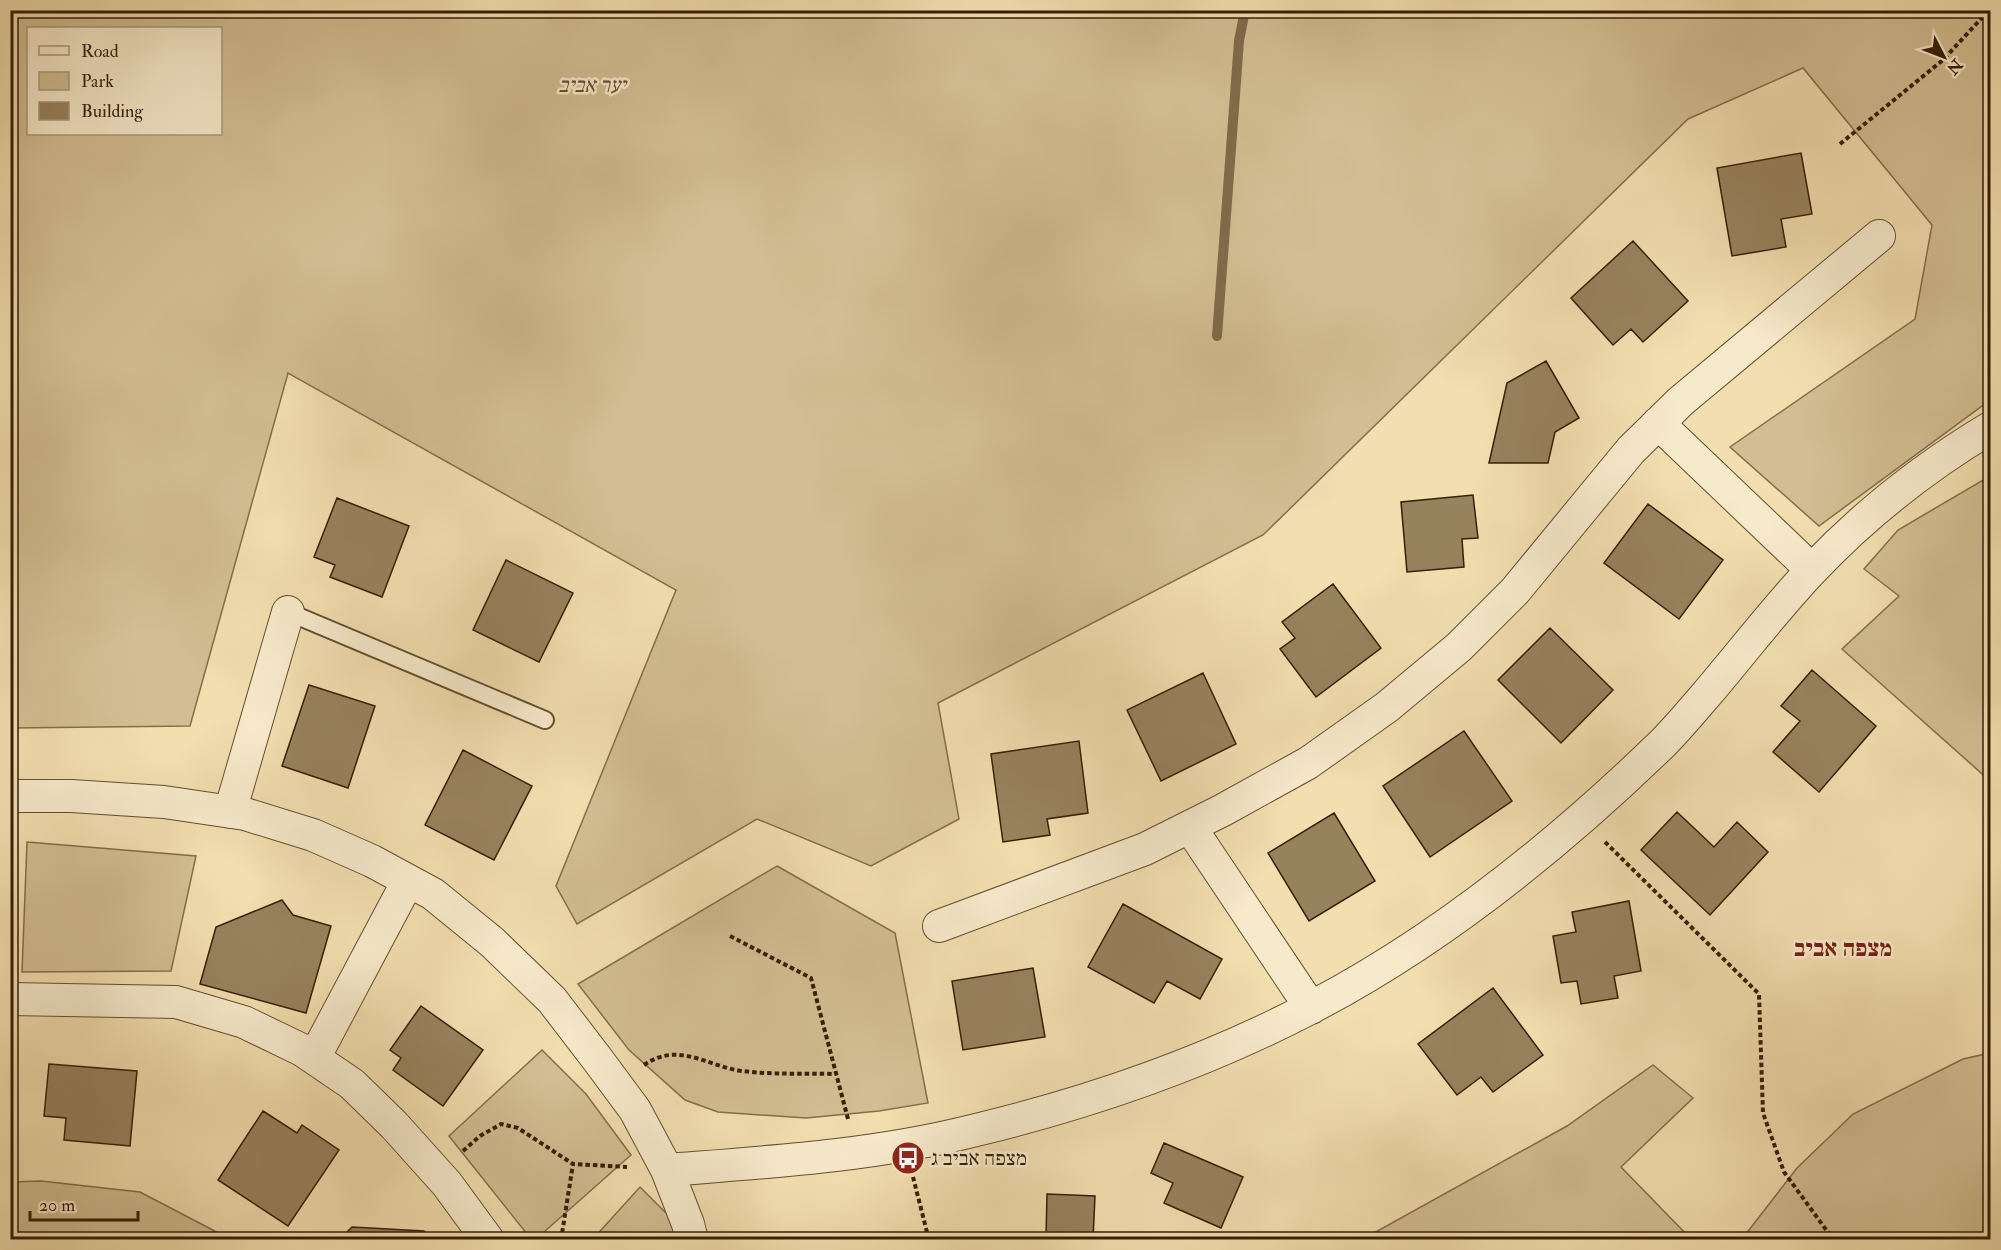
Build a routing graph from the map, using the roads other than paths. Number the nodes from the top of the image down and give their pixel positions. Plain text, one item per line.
1 (1879, 236) dead end
2 (1658, 423) junction
3 (1990, 428) edge
4 (1812, 570) junction
5 (288, 612) joint
6 (545, 720) dead end
7 (10, 796) edge
8 (230, 812) junction
9 (1190, 827) junction
10 (408, 881) junction
11 (939, 926) dead end
12 (10, 999) edge
13 (1311, 1008) junction
14 (314, 1058) junction
15 (667, 1170) junction
16 (488, 1239) edge
17 (692, 1239) edge

1 - 2 street
2 - 4 street
2 - 9 street
3 - 4 street
4 - 13 street
5 - 6 lane
5 - 8 street
7 - 8 street
8 - 10 street
9 - 11 street
9 - 13 street
10 - 14 street
10 - 15 street
12 - 14 street
13 - 15 street
14 - 16 street
15 - 17 street

